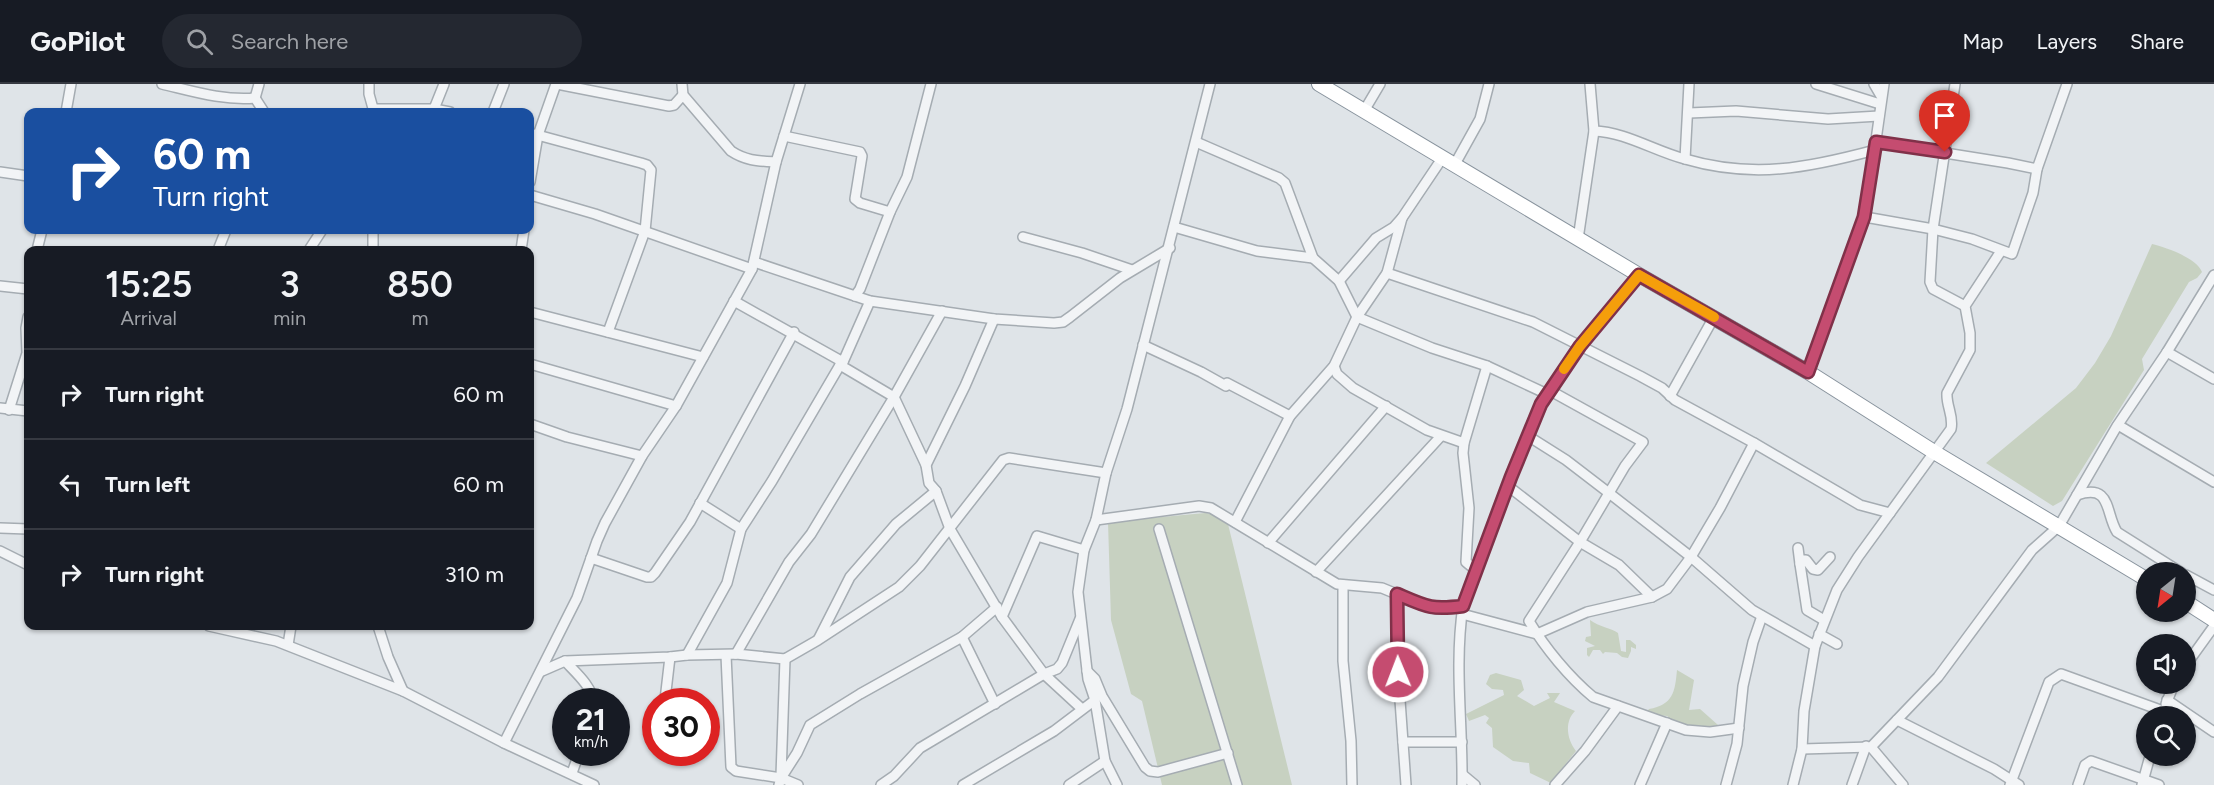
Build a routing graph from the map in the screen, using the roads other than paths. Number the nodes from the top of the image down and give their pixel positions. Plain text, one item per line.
1 (71, 84) edge
2 (162, 84) edge
3 (259, 84) edge
4 (369, 84) edge
5 (444, 84) edge
6 (504, 84) edge
7 (556, 84) edge
8 (682, 84) edge
9 (800, 84) edge
10 (931, 84) edge
11 (1210, 84) edge
12 (1319, 84) edge
13 (1380, 84) edge
14 (1489, 84) edge
15 (1590, 84) edge
16 (1689, 84) edge
17 (1816, 84) edge
18 (1874, 84) edge
19 (1884, 84) edge
20 (1953, 84) edge
21 (2067, 84) edge
22 (683, 95) junction
23 (255, 98) junction
24 (1881, 100) junction
25 (67, 108) edge
26 (261, 108) edge
27 (373, 108) edge
28 (434, 108) edge
29 (495, 108) edge
30 (1364, 111) junction
31 (1689, 113) junction
32 (1879, 116) junction
33 (1594, 131) junction
34 (534, 134) edge
35 (784, 136) junction
36 (1196, 142) junction
37 (1875, 146) junction
38 (1945, 152) junction
39 (1685, 159) junction
40 (1449, 160) junction
41 (776, 162) junction
42 (2037, 170) junction
43 (0, 172) edge
44 (24, 175) edge
45 (534, 196) edge
46 (890, 212) junction
47 (1864, 217) junction
48 (1402, 218) junction
49 (1174, 227) junction
50 (1933, 229) junction
51 (645, 231) junction
52 (1023, 237) dead end
53 (1578, 238) junction
54 (1170, 248) junction
55 (2001, 251) junction
56 (1314, 258) junction
57 (753, 265) junction
58 (1132, 270) junction
59 (1387, 273) junction
60 (1639, 275) junction
61 (2214, 275) edge
62 (1339, 281) junction
63 (0, 286) edge
64 (24, 289) edge
65 (855, 296) junction
66 (734, 301) junction
67 (870, 301) junction
68 (1965, 306) junction
69 (942, 312) junction
70 (534, 313) edge
71 (1357, 317) junction
72 (1714, 317) junction
73 (994, 319) junction
74 (608, 332) junction
75 (794, 332) junction
76 (1143, 345) junction
77 (1580, 346) junction
78 (2167, 352) junction
79 (703, 357) junction
80 (24, 361) edge
81 (842, 363) junction
82 (534, 365) edge
83 (1334, 366) junction
84 (1487, 366) junction
85 (1808, 372) junction
86 (2214, 379) edge
87 (1548, 392) junction
88 (1670, 396) junction
89 (894, 397) junction
90 (676, 406) junction
91 (1386, 406) junction
92 (5, 409) edge
93 (24, 411) edge
94 (1290, 416) junction
95 (534, 425) edge
96 (2118, 425) junction
97 (1441, 436) junction
98 (1528, 436) junction
99 (1464, 443) junction
100 (1754, 443) junction
101 (1934, 452) junction
102 (642, 456) junction
103 (926, 465) junction
104 (1106, 473) junction
105 (2214, 482) edge
106 (1508, 486) junction
107 (936, 491) junction
108 (1609, 493) junction
109 (2077, 495) junction
110 (700, 503) junction
111 (1890, 513) junction
112 (1096, 520) junction
113 (1235, 522) junction
114 (2059, 526) junction
115 (0, 528) edge
116 (24, 529) edge
117 (741, 529) junction
118 (950, 529) junction
119 (1160, 529) dead end
120 (1580, 542) junction
121 (1268, 543) junction
122 (1798, 548) dead end
123 (1084, 550) junction
124 (0, 551) edge
125 (1830, 556) dead end
126 (1691, 557) junction
127 (591, 558) junction
128 (2165, 562) edge
129 (24, 563) edge
130 (1800, 564) junction
131 (1477, 571) junction
132 (1316, 572) junction
133 (2136, 573) edge
134 (2196, 580) edge
135 (1343, 585) junction
136 (2214, 590) edge
137 (1397, 594) junction
138 (1652, 597) junction
139 (997, 607) junction
140 (2196, 608) edge
141 (1463, 610) junction
142 (1762, 616) junction
143 (1002, 617) junction
144 (1081, 618) junction
145 (1824, 620) junction
146 (2214, 620) edge
147 (2214, 626) edge
148 (230, 630) edge
149 (290, 630) edge
150 (379, 630) edge
151 (1537, 634) junction
152 (1819, 634) junction
153 (962, 637) junction
154 (818, 640) junction
155 (1837, 644) dead end
156 (288, 645) junction
157 (1815, 646) junction
158 (550, 649) junction
159 (2196, 651) edge
160 (687, 655) junction
161 (731, 655) junction
162 (670, 657) junction
163 (785, 659) junction
164 (564, 661) junction
165 (542, 671) junction
166 (1087, 671) junction
167 (1044, 674) junction
168 (587, 688) edge
169 (666, 688) edge
170 (403, 692) junction
171 (2170, 694) edge
172 (1095, 700) junction
173 (2167, 700) junction
174 (995, 704) junction
175 (1618, 706) junction
176 (2143, 706) edge
177 (2165, 706) edge
178 (1082, 709) junction
179 (1897, 720) junction
180 (1667, 723) junction
181 (1739, 728) junction
182 (2214, 732) edge
183 (1403, 742) junction
184 (1462, 742) junction
185 (504, 743) junction
186 (1869, 747) junction
187 (1802, 749) junction
188 (1228, 753) junction
189 (1105, 761) junction
190 (574, 766) edge
191 (2147, 766) edge
192 (572, 773) junction
193 (1462, 780) edge
194 (780, 782) edge
195 (2143, 782) edge
196 (2014, 784) edge
197 (594, 785) edge
198 (798, 785) edge
199 (881, 785) edge
200 (963, 785) edge
201 (1069, 785) edge
202 (1117, 785) edge
203 (1237, 785) edge
204 (1352, 785) edge
205 (1406, 785) edge
206 (1475, 785) edge
207 (1555, 785) edge
208 (1641, 785) edge
209 (1726, 785) edge
210 (1792, 785) edge
211 (1852, 785) edge
212 (1903, 785) edge
213 (2078, 785) edge
214 (2159, 785) edge

1 - 25 street
2 - 23 street
3 - 23 street
4 - 27 street
5 - 28 street
6 - 29 street
7 - 22 street
7 - 34 street
8 - 22 street
9 - 35 street
10 - 46 street
11 - 36 street
12 - 30 highway
13 - 30 street
14 - 40 street
15 - 33 street
16 - 31 street
17 - 24 street
18 - 24 street
19 - 24 street
20 - 38 street
21 - 42 street
22 - 41 street
23 - 26 street
24 - 32 street
30 - 40 highway
31 - 32 street
31 - 39 street
32 - 37 street
33 - 39 street
33 - 53 street
34 - 51 street
35 - 41 street
35 - 46 street
36 - 49 street
36 - 56 street
37 - 38 street
37 - 39 street
37 - 47 street
38 - 42 street
38 - 50 street
40 - 48 street
40 - 53 highway
41 - 57 street
42 - 55 street
43 - 44 street
45 - 51 street
46 - 65 street
47 - 50 street
47 - 85 street
48 - 59 street
48 - 62 street
49 - 54 street
49 - 56 street
50 - 55 street
50 - 68 street
51 - 57 street
51 - 74 street
52 - 58 street
53 - 60 highway
54 - 58 street
54 - 76 street
55 - 68 street
56 - 62 street
57 - 65 street
57 - 66 street
58 - 73 street
59 - 71 street
59 - 77 street
60 - 72 highway
60 - 77 street
61 - 78 street
62 - 71 street
63 - 64 street
65 - 67 street
66 - 75 street
66 - 79 street
67 - 69 street
67 - 81 street
68 - 101 street
69 - 73 street
69 - 89 street
70 - 74 street
71 - 83 street
71 - 84 street
72 - 85 highway
72 - 88 street
73 - 103 street
74 - 79 street
75 - 81 street
75 - 110 street
76 - 94 street
76 - 104 street
77 - 87 street
77 - 88 street
78 - 86 street
78 - 96 street
79 - 90 street
80 - 92 street
81 - 89 street
81 - 117 street
82 - 90 street
83 - 91 street
83 - 94 street
84 - 87 street
84 - 99 street
85 - 101 highway
87 - 98 street
87 - 108 street
88 - 100 street
89 - 103 street
89 - 161 street
90 - 102 street
91 - 97 street
91 - 121 street
92 - 93 street
94 - 113 street
95 - 102 street
96 - 105 street
96 - 109 street
97 - 99 street
97 - 132 street
98 - 106 street
98 - 108 street
99 - 131 street
100 - 111 street
100 - 126 street
101 - 111 street
101 - 114 highway
102 - 127 street
103 - 107 street
104 - 112 street
104 - 118 street
106 - 120 street
106 - 131 street
107 - 118 street
107 - 154 street
108 - 120 street
108 - 126 street
109 - 114 street
109 - 128 street
110 - 117 street
110 - 127 street
111 - 145 street
112 - 113 street
112 - 123 street
113 - 121 street
114 - 133 highway
114 - 179 street
115 - 116 street
117 - 160 street
118 - 139 street
118 - 154 street
119 - 188 street
120 - 138 street
120 - 151 street
121 - 132 street
122 - 130 street
123 - 143 street
123 - 144 street
124 - 129 street
125 - 130 street
126 - 138 street
126 - 142 street
127 - 158 street
130 - 145 street
131 - 141 street
132 - 135 street
134 - 136 street
135 - 137 street
135 - 204 street
137 - 141 street
137 - 183 street
138 - 151 street
139 - 143 street
139 - 153 street
140 - 146 highway
141 - 151 street
141 - 184 street
142 - 157 street
142 - 181 street
143 - 167 street
144 - 166 street
144 - 167 street
145 - 152 street
147 - 159 street
148 - 156 street
149 - 156 street
150 - 170 street
151 - 175 street
152 - 155 street
152 - 157 street
153 - 174 street
153 - 194 street
154 - 163 street
156 - 170 street
157 - 187 street
158 - 164 street
158 - 165 street
160 - 161 street
160 - 162 street
161 - 163 street
161 - 194 street
162 - 164 street
162 - 169 street
163 - 194 street
164 - 165 street
164 - 168 street
165 - 185 street
166 - 172 street
166 - 188 street
167 - 174 street
167 - 178 street
170 - 185 street
171 - 173 street
172 - 178 street
172 - 189 street
173 - 177 street
173 - 182 street
174 - 199 street
175 - 180 street
175 - 207 street
176 - 196 street
178 - 200 street
179 - 186 street
179 - 196 street
180 - 181 street
180 - 208 street
181 - 209 street
183 - 184 street
183 - 205 street
184 - 193 street
185 - 192 street
186 - 187 street
186 - 211 street
186 - 212 street
187 - 210 street
188 - 203 street
189 - 201 street
189 - 202 street
190 - 192 street
191 - 195 street
192 - 197 street
193 - 206 street
194 - 198 street
195 - 213 street
195 - 214 street

